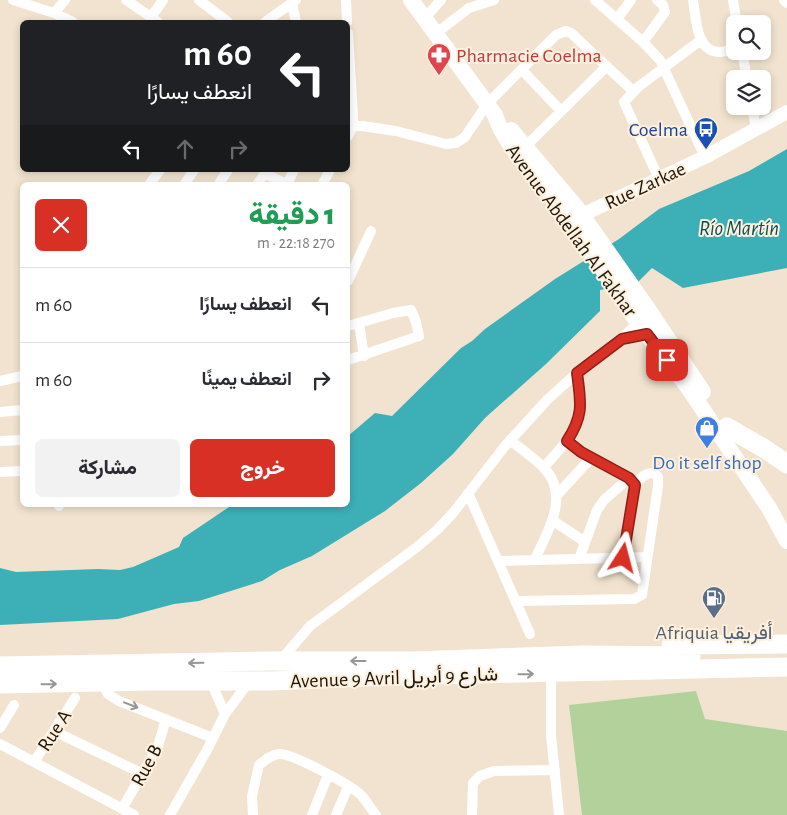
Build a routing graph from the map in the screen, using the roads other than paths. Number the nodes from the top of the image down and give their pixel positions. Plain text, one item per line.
1 (13, 0) edge
2 (65, 0) edge
3 (126, 0) edge
4 (163, 0) edge
5 (199, 0) edge
6 (346, 0) edge
7 (411, 0) edge
8 (441, 0) edge
9 (494, 0) edge
10 (595, 0) edge
11 (631, 0) edge
12 (658, 0) edge
13 (693, 0) edge
14 (733, 0) edge
15 (784, 0) edge
16 (294, 2) edge
17 (787, 4) edge
18 (54, 13) junction
19 (736, 15) edge
20 (424, 19) junction
21 (617, 19) junction
22 (68, 20) edge
23 (154, 20) edge
24 (225, 20) edge
25 (268, 20) edge
26 (296, 20) edge
27 (347, 20) edge
28 (435, 34) junction
29 (701, 40) junction
30 (643, 42) junction
31 (726, 51) edge
32 (607, 66) junction
33 (664, 67) junction
34 (522, 70) junction
35 (633, 91) junction
36 (491, 109) junction
37 (561, 111) junction
38 (787, 112) edge
39 (754, 115) edge
40 (350, 125) edge
41 (756, 129) junction
42 (526, 146) junction
43 (705, 157) junction
44 (659, 179) junction
45 (259, 182) edge
46 (281, 182) edge
47 (576, 218) junction
48 (371, 231) dead end
49 (350, 277) edge
50 (642, 320) junction
51 (359, 323) junction
52 (350, 325) edge
53 (364, 356) junction
54 (350, 360) edge
55 (577, 373) junction
56 (20, 376) edge
57 (0, 381) edge
58 (20, 410) edge
59 (0, 412) edge
60 (727, 427) junction
61 (20, 440) edge
62 (510, 440) junction
63 (0, 441) edge
64 (567, 441) junction
65 (591, 458) junction
66 (787, 464) edge
67 (544, 467) junction
68 (20, 471) edge
69 (0, 472) edge
70 (632, 481) junction
71 (468, 493) junction
72 (557, 495) junction
73 (552, 520) junction
74 (787, 522) edge
75 (787, 541) edge
76 (585, 542) junction
77 (623, 558) junction
78 (648, 558) junction
79 (579, 559) junction
80 (535, 560) junction
81 (499, 561) junction
82 (516, 601) junction
83 (530, 634) dead end
84 (296, 641) junction
85 (787, 644) edge
86 (787, 655) edge
87 (280, 661) junction
88 (301, 661) junction
89 (584, 663) junction
90 (0, 666) edge
91 (787, 667) edge
92 (551, 673) junction
93 (787, 680) edge
94 (211, 682) junction
95 (249, 682) junction
96 (102, 683) junction
97 (0, 684) edge
98 (75, 698) dead end
99 (14, 705) dead end
100 (225, 714) junction
101 (166, 719) junction
102 (0, 728) edge
103 (54, 732) junction
104 (213, 738) junction
105 (0, 744) edge
106 (34, 762) junction
107 (554, 770) junction
108 (142, 774) junction
109 (328, 774) junction
110 (348, 787) junction
111 (122, 809) junction
112 (134, 815) edge
113 (170, 815) edge
114 (252, 815) edge
115 (312, 815) edge
116 (336, 815) edge
117 (376, 815) edge
118 (472, 815) edge
119 (559, 815) edge

1 - 18 street
2 - 18 street
3 - 23 street
4 - 23 street
5 - 24 street
6 - 27 street
7 - 20 main road, Avenue Abdellah Al Fakhar
8 - 20 street
9 - 28 street
10 - 21 street
11 - 21 street
12 - 30 street
13 - 29 street
14 - 19 street
15 - 17 street
16 - 25 street
16 - 26 street
18 - 22 street
20 - 28 main road, Avenue Abdellah Al Fakhar
21 - 30 street
28 - 36 main road, Avenue Abdellah Al Fakhar
29 - 31 street
29 - 33 street
30 - 33 street
32 - 34 street
32 - 35 street
32 - 37 street
33 - 35 street
33 - 43 street
34 - 36 street
34 - 37 street
35 - 44 street
36 - 40 street
36 - 42 main road, Avenue Abdellah Al Fakhar
36 - 47 main road, Avenue Abdellah Al Fakhar
37 - 42 street
38 - 41 street, Rue Zarkae
39 - 41 street
41 - 43 street, Rue Zarkae
42 - 47 main road, Avenue Abdellah Al Fakhar
43 - 44 street, Rue Zarkae
44 - 47 street, Rue Zarkae
45 - 46 street
47 - 50 main road, Avenue Abdellah Al Fakhar
48 - 49 street
50 - 55 street
50 - 60 main road, Avenue Abdellah Al Fakhar
50 - 75 main road, Avenue Abdellah Al Fakhar
51 - 52 street
51 - 53 street
51 - 53 street
53 - 54 street
55 - 62 street
55 - 64 street
56 - 57 street
58 - 59 street
60 - 66 highway
60 - 74 main road, Avenue Abdellah Al Fakhar
61 - 63 street
62 - 67 street
62 - 71 street
64 - 65 street
64 - 67 street
65 - 70 street
65 - 72 street
67 - 72 street
68 - 69 street
70 - 76 street
70 - 77 street
70 - 78 street
71 - 81 street
71 - 84 street
72 - 73 street
73 - 76 street
73 - 80 street
76 - 79 street
77 - 78 street
77 - 79 street
78 - 82 street
79 - 80 street
80 - 81 street
81 - 82 street
82 - 83 street
84 - 87 street
84 - 88 street
85 - 89 highway
86 - 89 highway, Avenue 9 Avril شارع 9 أبريل
87 - 88 highway, Avenue 9 Avril شارع 9 أبريل
87 -> 90 highway, Avenue 9 Avril شارع 9 أبريل
89 -> 88 highway, Avenue 9 Avril شارع 9 أبريل
89 - 91 highway, Avenue 9 Avril شارع 9 أبريل
89 - 92 highway, Avenue 9 Avril شارع 9 أبريل
89 - 93 highway
95 -> 92 highway, Avenue 9 Avril شارع 9 أبريل
92 - 107 street
94 - 95 highway, Avenue 9 Avril شارع 9 أبريل
94 - 96 highway, Avenue 9 Avril شارع 9 أبريل
94 - 100 street
95 - 100 street
97 -> 96 highway, Avenue 9 Avril شارع 9 أبريل
96 -> 101 street
98 - 103 street, Rue A
99 - 102 street
100 - 104 street
101 - 104 street
101 - 108 street, Rue B
103 - 106 street, Rue A
103 - 108 street
104 - 113 street
105 - 106 street
106 - 111 street
107 - 118 street
107 - 119 street
108 - 111 street, Rue B
109 - 110 street
109 - 114 street
109 - 115 street
110 - 116 street
110 - 117 street
111 - 112 street

